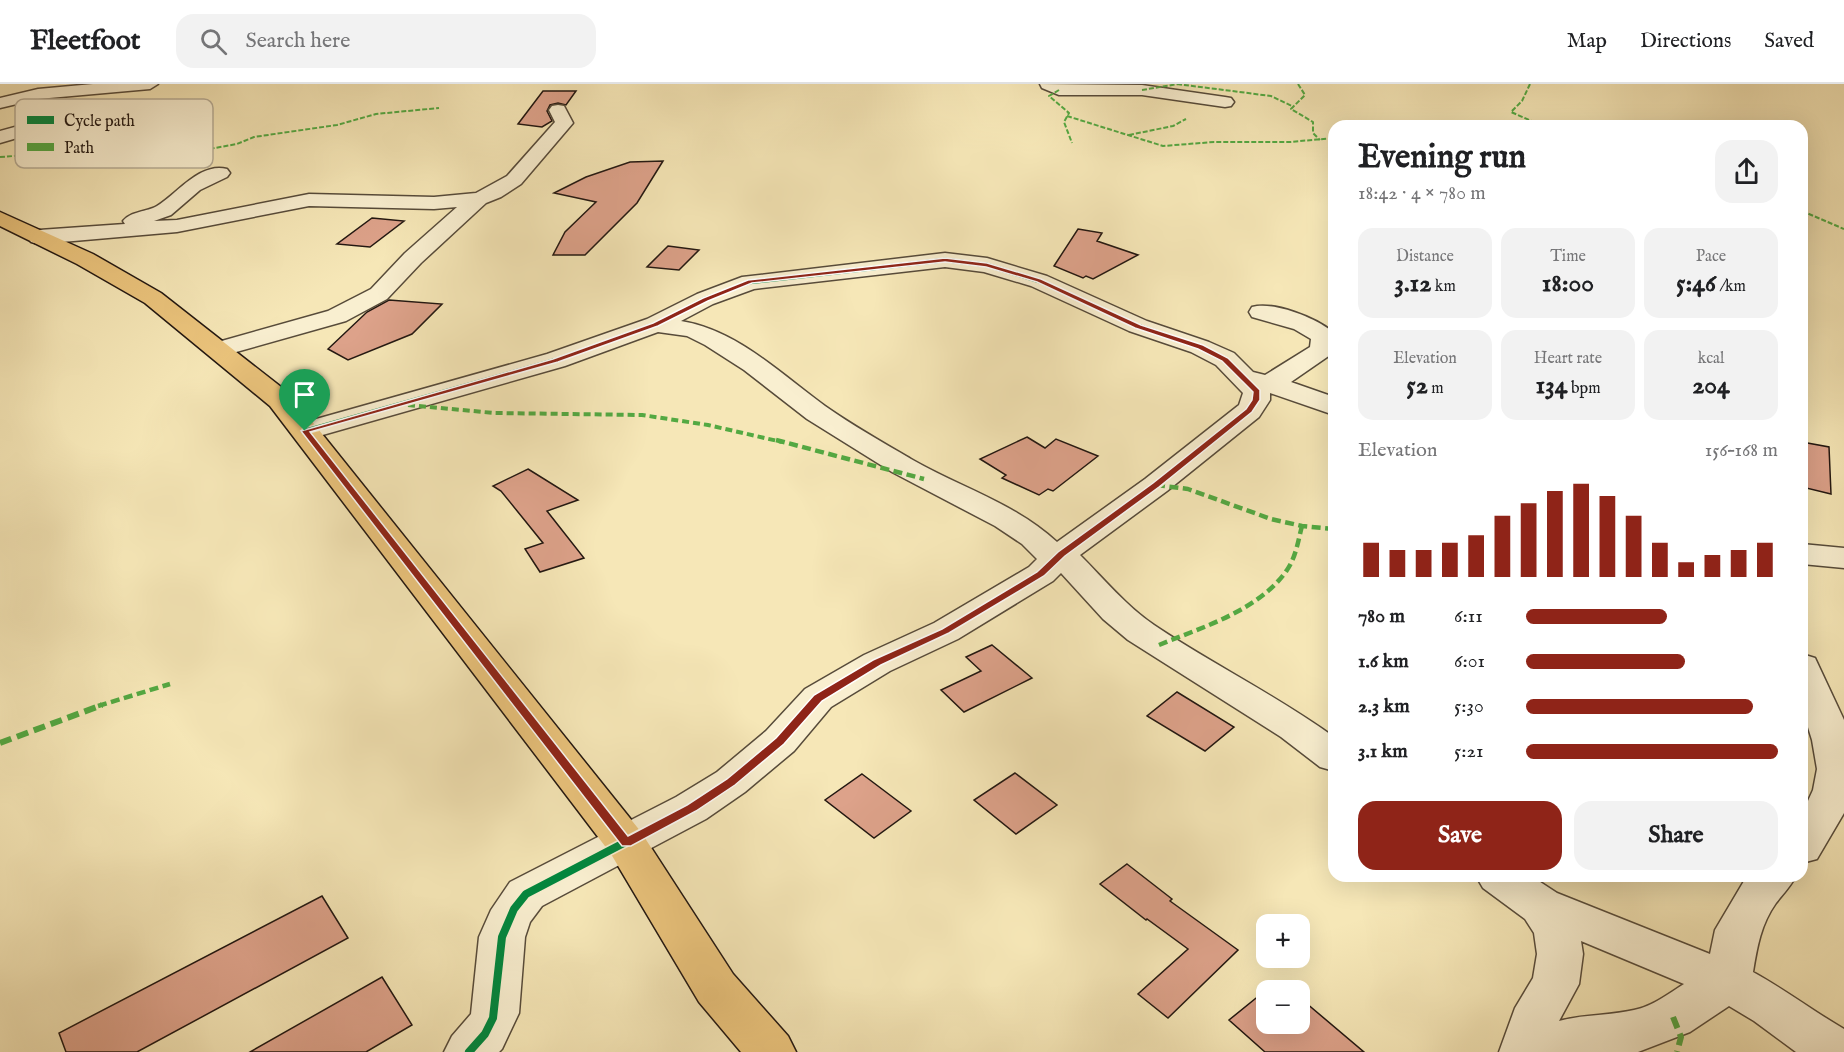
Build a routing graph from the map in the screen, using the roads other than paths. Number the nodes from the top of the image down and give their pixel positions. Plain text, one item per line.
1 (150, 84) edge
2 (1048, 84) edge
3 (15, 99) edge
4 (17, 99) edge
5 (1225, 102) dead end
6 (0, 103) edge
7 (558, 110) dead end
8 (15, 133) edge
9 (0, 137) edge
10 (220, 173) dead end
11 (479, 199) junction
12 (0, 218) edge
13 (103, 231) junction
14 (39, 237) junction
15 (1261, 312) dead end
16 (656, 324) junction
17 (220, 349) junction
18 (1258, 381) junction
19 (1328, 405) edge
20 (305, 431) junction
21 (1808, 555) edge
22 (1059, 557) junction
23 (1844, 558) edge
24 (1808, 680) edge
25 (1328, 753) edge
26 (1822, 826) edge
27 (626, 843) junction
28 (1507, 882) edge
29 (1762, 882) edge
30 (1541, 906) junction
31 (1728, 981) junction
32 (469, 1052) edge
33 (771, 1052) edge
34 (1525, 1052) edge
35 (1840, 1052) edge

1 - 4 street
2 - 5 street
3 - 6 street
7 - 11 street
8 - 9 street
10 - 13 street
11 - 13 street
11 - 17 street
12 - 14 main road
13 - 14 street
14 - 17 main road
15 - 18 street
16 - 18 street
16 - 20 street
16 - 22 street
17 - 20 main road
18 - 19 street
18 - 22 street
20 - 27 main road
21 - 23 street
22 - 25 street
22 - 27 street
24 - 26 street
27 - 32 street
27 - 33 main road
28 - 30 street
29 - 31 street
30 - 31 street
30 - 34 street
31 - 34 street
31 - 35 street

